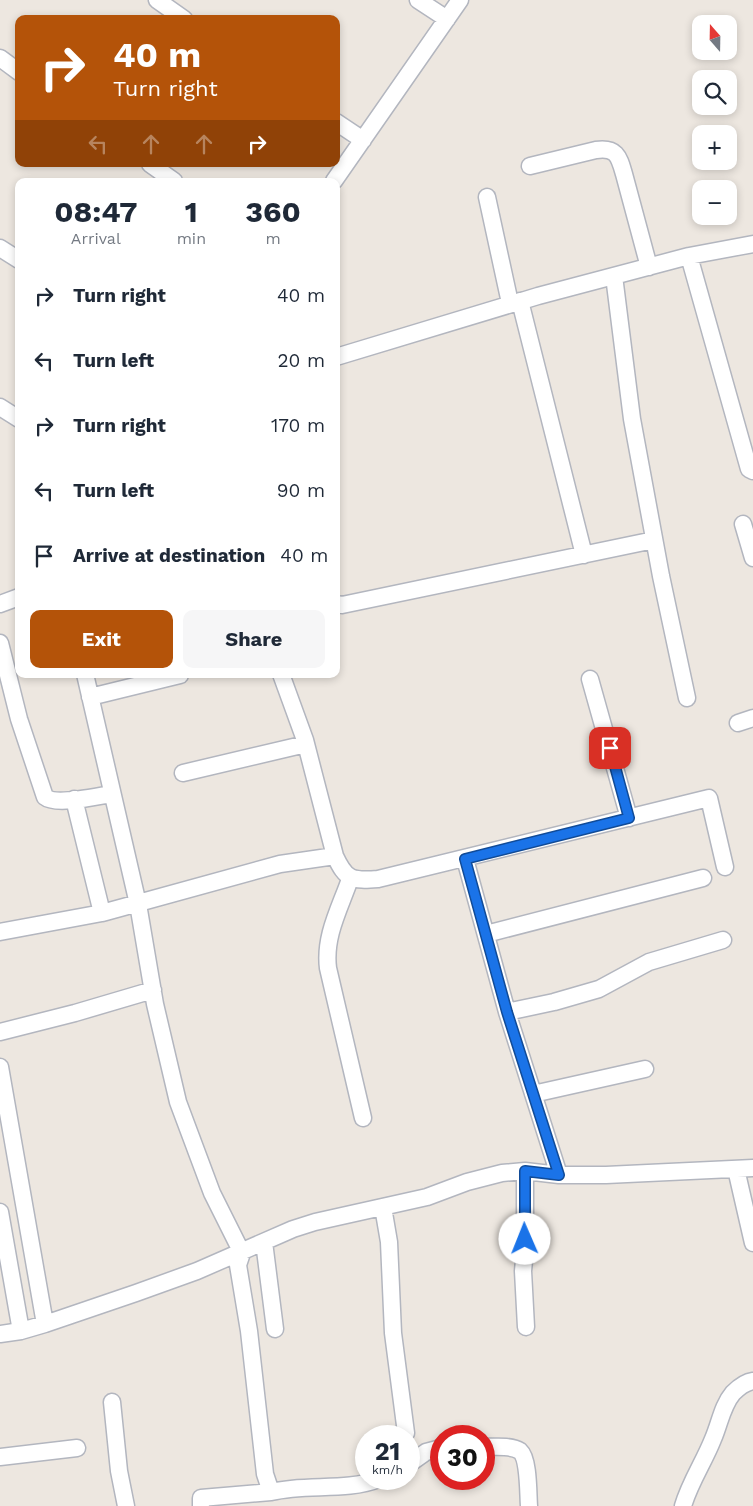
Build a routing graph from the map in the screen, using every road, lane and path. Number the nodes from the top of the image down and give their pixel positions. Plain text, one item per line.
1 (157, 0) edge
2 (418, 0) edge
3 (460, 0) edge
4 (178, 15) edge
5 (447, 19) junction
6 (0, 58) edge
7 (15, 69) edge
8 (340, 125) edge
9 (363, 140) junction
10 (530, 166) dead end
11 (154, 167) edge
12 (170, 178) edge
13 (336, 178) edge
14 (487, 197) dead end
15 (753, 244) edge
16 (0, 248) edge
17 (689, 256) junction
18 (15, 257) edge
19 (649, 267) junction
20 (614, 276) junction
21 (515, 302) junction
22 (340, 356) edge
23 (0, 407) edge
24 (15, 416) edge
25 (753, 471) edge
26 (743, 524) dead end
27 (654, 540) junction
28 (584, 555) junction
29 (753, 558) edge
30 (15, 598) edge
31 (0, 604) edge
32 (340, 605) edge
33 (0, 643) edge
34 (86, 678) edge
35 (168, 678) edge
36 (282, 678) edge
37 (590, 678) dead end
38 (90, 697) junction
39 (687, 698) dead end
40 (306, 744) junction
41 (183, 774) dead end
42 (112, 794) junction
43 (74, 799) junction
44 (629, 818) junction
45 (335, 856) junction
46 (465, 859) junction
47 (726, 868) dead end
48 (350, 878) junction
49 (703, 878) dead end
50 (138, 904) junction
51 (102, 913) junction
52 (0, 932) edge
53 (486, 934) junction
54 (723, 940) dead end
55 (153, 990) junction
56 (507, 1012) junction
57 (0, 1032) edge
58 (0, 1067) edge
59 (645, 1069) dead end
60 (533, 1094) junction
61 (363, 1118) dead end
62 (736, 1168) junction
63 (753, 1168) edge
64 (525, 1171) junction
65 (559, 1175) junction
66 (384, 1207) junction
67 (0, 1212) edge
68 (264, 1242) junction
69 (753, 1243) edge
70 (242, 1252) junction
71 (45, 1324) junction
72 (526, 1327) dead end
73 (275, 1329) dead end
74 (21, 1331) junction
75 (0, 1334) edge
76 (753, 1381) edge
77 (112, 1402) dead end
78 (405, 1425) edge
79 (77, 1448) dead end
80 (495, 1448) edge
81 (0, 1457) edge
82 (355, 1485) edge
83 (271, 1492) junction
84 (126, 1506) edge
85 (201, 1506) edge
86 (529, 1506) edge
87 (683, 1506) edge

1 - 4 street
2 - 5 street
3 - 5 street
5 - 9 street
6 - 7 street
8 - 9 street
9 - 13 street
10 - 19 street
11 - 12 street
14 - 21 street
15 - 17 street
16 - 18 street
17 - 19 street
17 - 25 street
19 - 20 street
20 - 21 street
20 - 27 street
21 - 22 street
21 - 28 street
23 - 24 street
26 - 29 street
27 - 28 street
27 - 39 street
28 - 32 street
30 - 31 street
33 - 43 street
34 - 38 street
35 - 38 street
36 - 40 street
37 - 44 street
38 - 42 street
40 - 41 street
40 - 45 street
42 - 43 street
42 - 50 street
43 - 51 street
44 - 46 street
44 - 47 street
45 - 48 street
45 - 50 street
46 - 48 street
46 - 53 street
48 - 61 street
49 - 53 street
50 - 51 street
50 - 55 street
51 - 52 street
53 - 56 street
54 - 56 street
55 - 57 street
55 - 70 street
56 - 60 street
58 - 71 street
59 - 60 street
60 - 65 street
62 - 63 street
62 - 65 street
62 - 69 street
64 - 65 street
64 - 66 street
64 - 72 street
66 - 68 street
66 - 78 street
67 - 74 street
68 - 70 street
68 - 73 street
70 - 71 street
70 - 83 street
71 - 74 street
74 - 75 street
76 - 87 street
77 - 84 street
79 - 81 street
80 - 86 street
82 - 83 street
83 - 85 street

